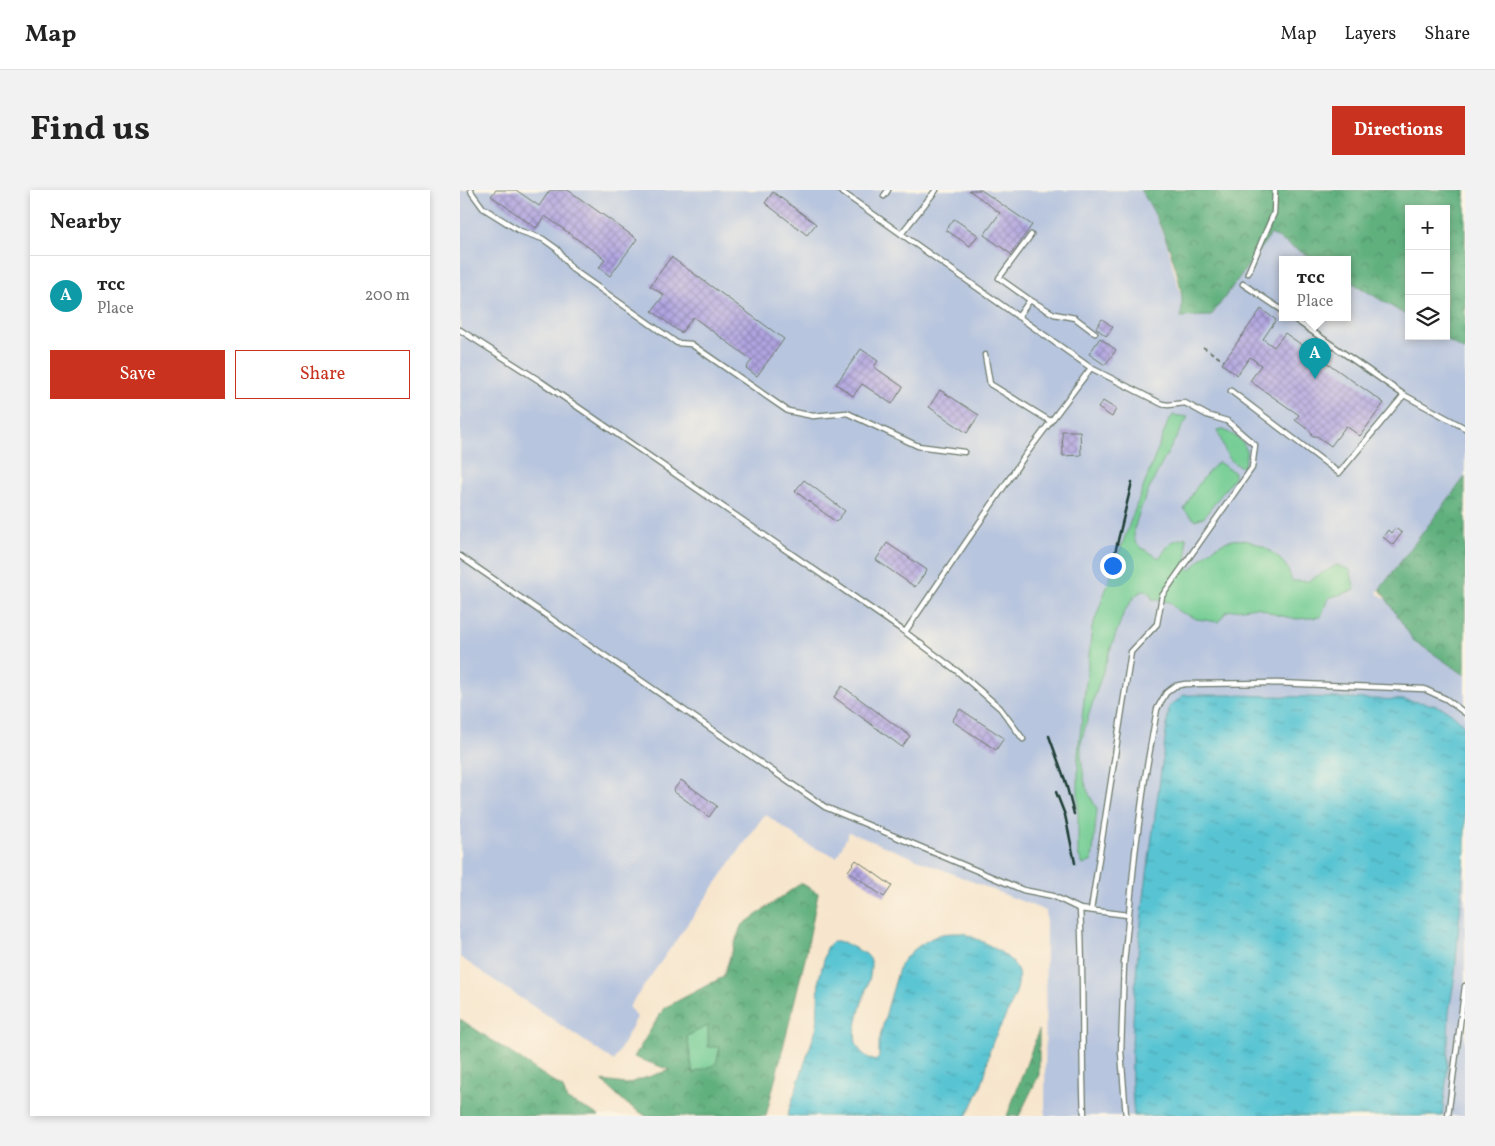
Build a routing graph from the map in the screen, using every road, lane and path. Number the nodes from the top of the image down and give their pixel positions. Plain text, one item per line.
1 (471, 190) edge
2 (840, 190) edge
3 (888, 190) edge
4 (936, 190) edge
5 (1276, 190) edge
6 (884, 196) dead end
7 (901, 234) junction
8 (1032, 235) dead end
9 (1248, 273) dead end
10 (1243, 284) dead end
11 (1030, 300) junction
12 (1279, 308) edge
13 (1018, 317) junction
14 (1297, 321) edge
15 (460, 330) edge
16 (1095, 333) dead end
17 (1203, 347) dead end
18 (985, 355) dead end
19 (1224, 361) dead end
20 (1091, 368) junction
21 (1231, 391) dead end
22 (1404, 396) junction
23 (1050, 421) junction
24 (1465, 428) edge
25 (964, 452) dead end
26 (460, 556) edge
27 (905, 632) junction
28 (1465, 713) edge
29 (1023, 739) dead end
30 (1080, 909) junction
31 (1091, 910) junction
32 (1128, 915) junction
33 (1465, 986) edge
34 (1084, 1116) edge
35 (1126, 1116) edge
36 (1448, 1116) edge

1 - 25 lane
2 - 7 lane
3 - 6 lane
4 - 7 lane
5 - 9 lane
7 - 13 lane
8 - 11 lane
10 - 12 lane
11 - 13 lane
11 - 16 lane
13 - 20 lane
14 - 22 lane
15 - 27 lane
17 - 19 path
18 - 23 lane
20 - 23 lane
20 - 31 lane
21 - 22 lane
22 - 24 lane
23 - 27 lane
26 - 30 lane
27 - 29 lane
28 - 32 lane
30 - 31 lane
30 - 34 lane
31 - 32 lane
32 - 35 lane
33 - 36 lane

